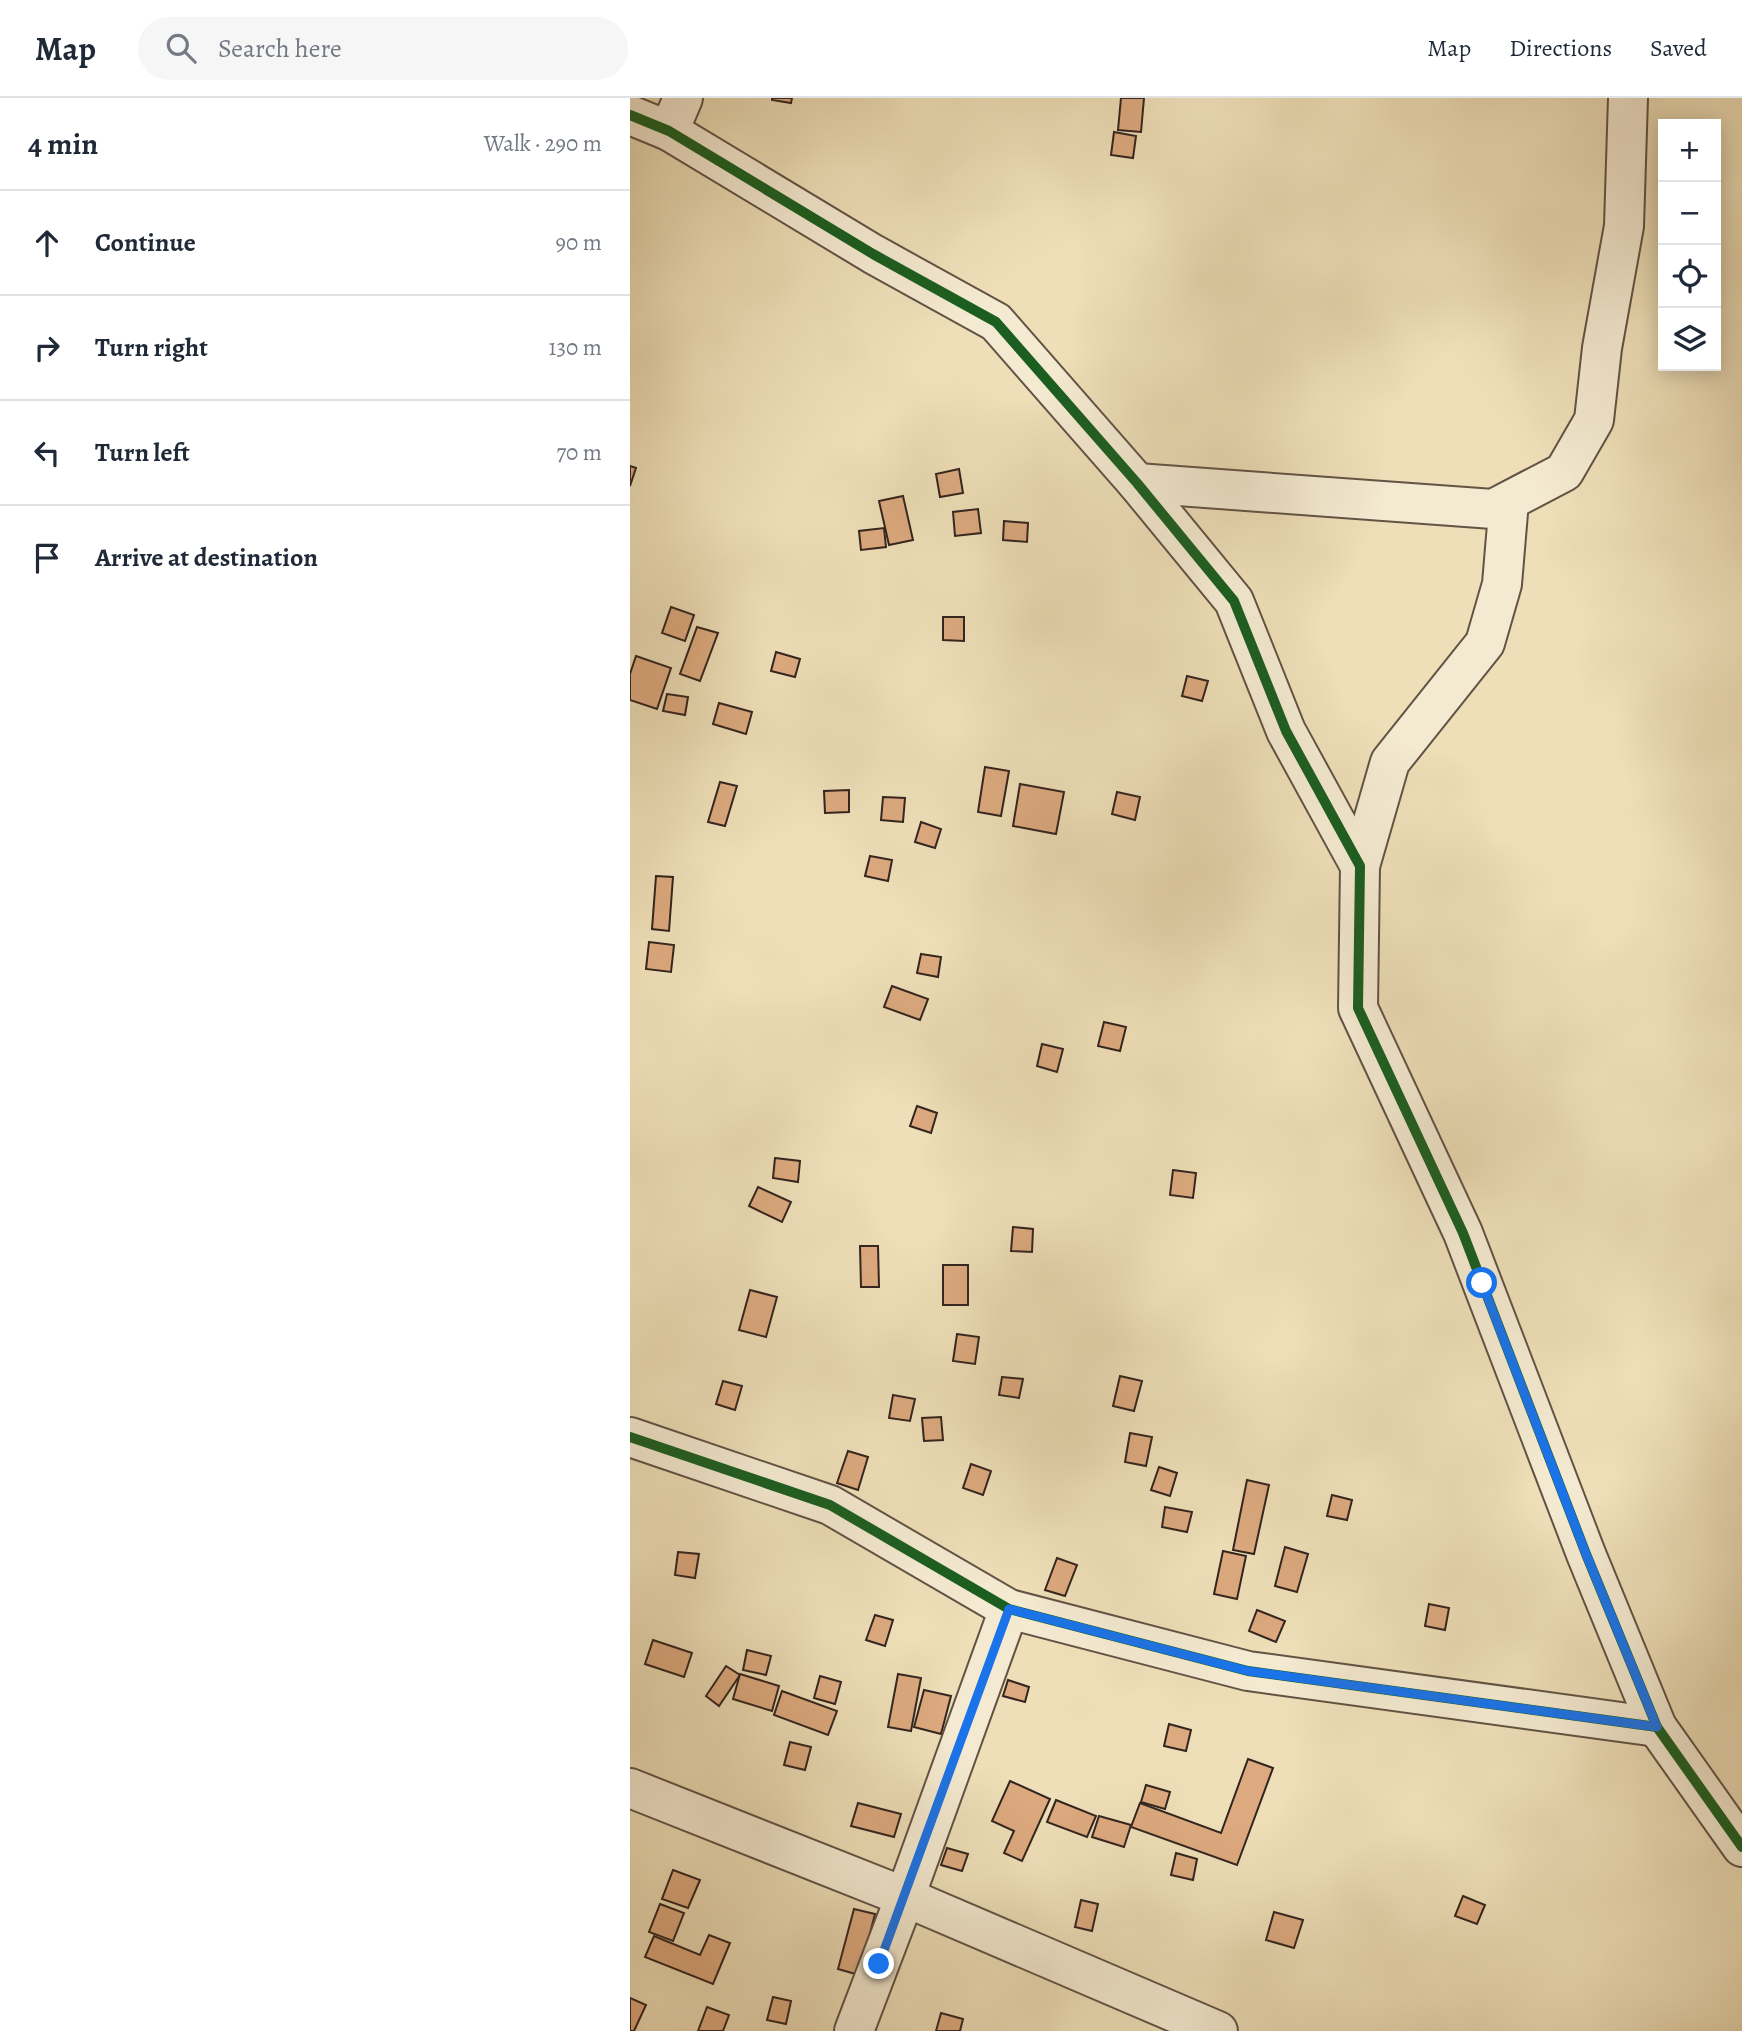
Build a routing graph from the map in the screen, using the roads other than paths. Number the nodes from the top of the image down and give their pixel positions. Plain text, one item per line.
1 (1628, 98) edge
2 (676, 114) edge
3 (630, 115) edge
4 (1138, 483) junction
5 (1508, 502) junction
6 (1360, 866) junction
7 (630, 1437) edge
8 (1009, 1609) junction
9 (1657, 1727) junction
10 (630, 1788) edge
11 (1742, 1847) edge
12 (905, 1897) junction
13 (854, 2031) edge
14 (1218, 2031) edge

1 - 5 street
2 - 3 street
2 - 4 street
4 - 5 street
4 - 6 street
5 - 6 street
6 - 9 street
7 - 8 street
8 - 9 street
8 - 12 street
9 - 11 street
10 - 12 street
12 - 13 street
12 - 14 street

